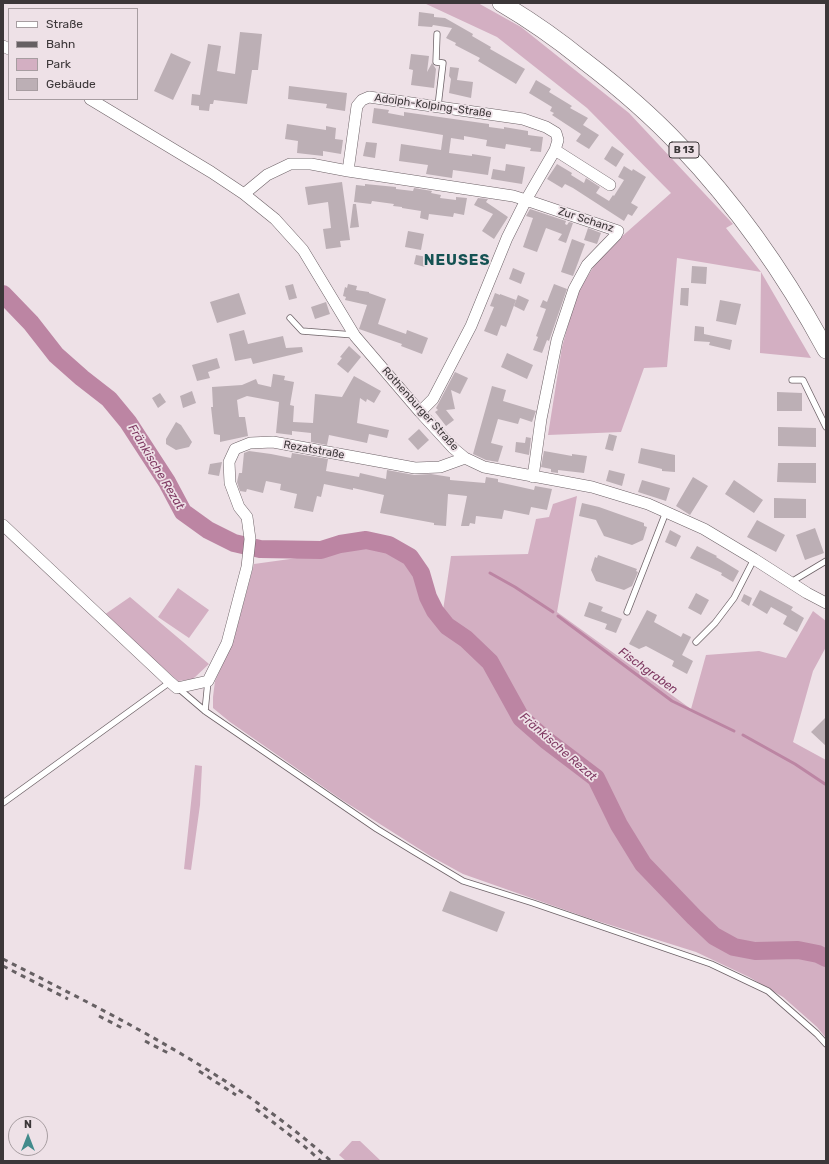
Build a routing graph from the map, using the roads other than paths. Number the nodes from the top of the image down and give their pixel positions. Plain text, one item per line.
1 (501, 3) edge
2 (437, 34) dead end
3 (92, 100) edge
4 (438, 106) junction
5 (555, 150) junction
6 (348, 171) junction
7 (610, 186) dead end
8 (244, 194) junction
9 (526, 200) junction
10 (290, 318) dead end
11 (355, 336) junction
12 (826, 350) edge
13 (792, 380) dead end
14 (420, 412) junction
15 (826, 427) edge
16 (465, 458) junction
17 (533, 477) junction
18 (666, 512) junction
19 (3, 525) edge
20 (754, 559) junction
21 (826, 561) edge
22 (790, 582) junction
23 (826, 603) edge
24 (627, 612) dead end
25 (696, 642) dead end
26 (208, 681) junction
27 (174, 685) junction
28 (204, 712) junction
29 (3, 803) edge
30 (826, 1044) edge

1 - 12 main road, B 13
2 - 4 lane
3 - 8 street, Rothenburger Straße
4 - 5 street, Adolph-Kolping-Straße
4 - 6 street, Adolph-Kolping-Straße
5 - 7 street
5 - 9 street
6 - 8 street
6 - 9 street
8 - 11 street, Rothenburger Straße
9 - 14 street
9 - 17 street, Zur Schanz
10 - 11 lane
11 - 14 street, Rothenburger Straße
13 - 15 lane
14 - 16 street, Rothenburger Straße
16 - 17 street, Rothenburger Straße
16 - 26 street, Rezatstraße
17 - 18 street, Rothenburger Straße
18 - 20 street, Rothenburger Straße
18 - 24 lane
19 - 27 street
20 - 22 street, Rothenburger Straße
20 - 25 lane
21 - 22 lane
22 - 23 street, Rothenburger Straße
26 - 27 street
26 - 28 lane
27 - 28 lane
27 - 29 lane
28 - 30 lane

